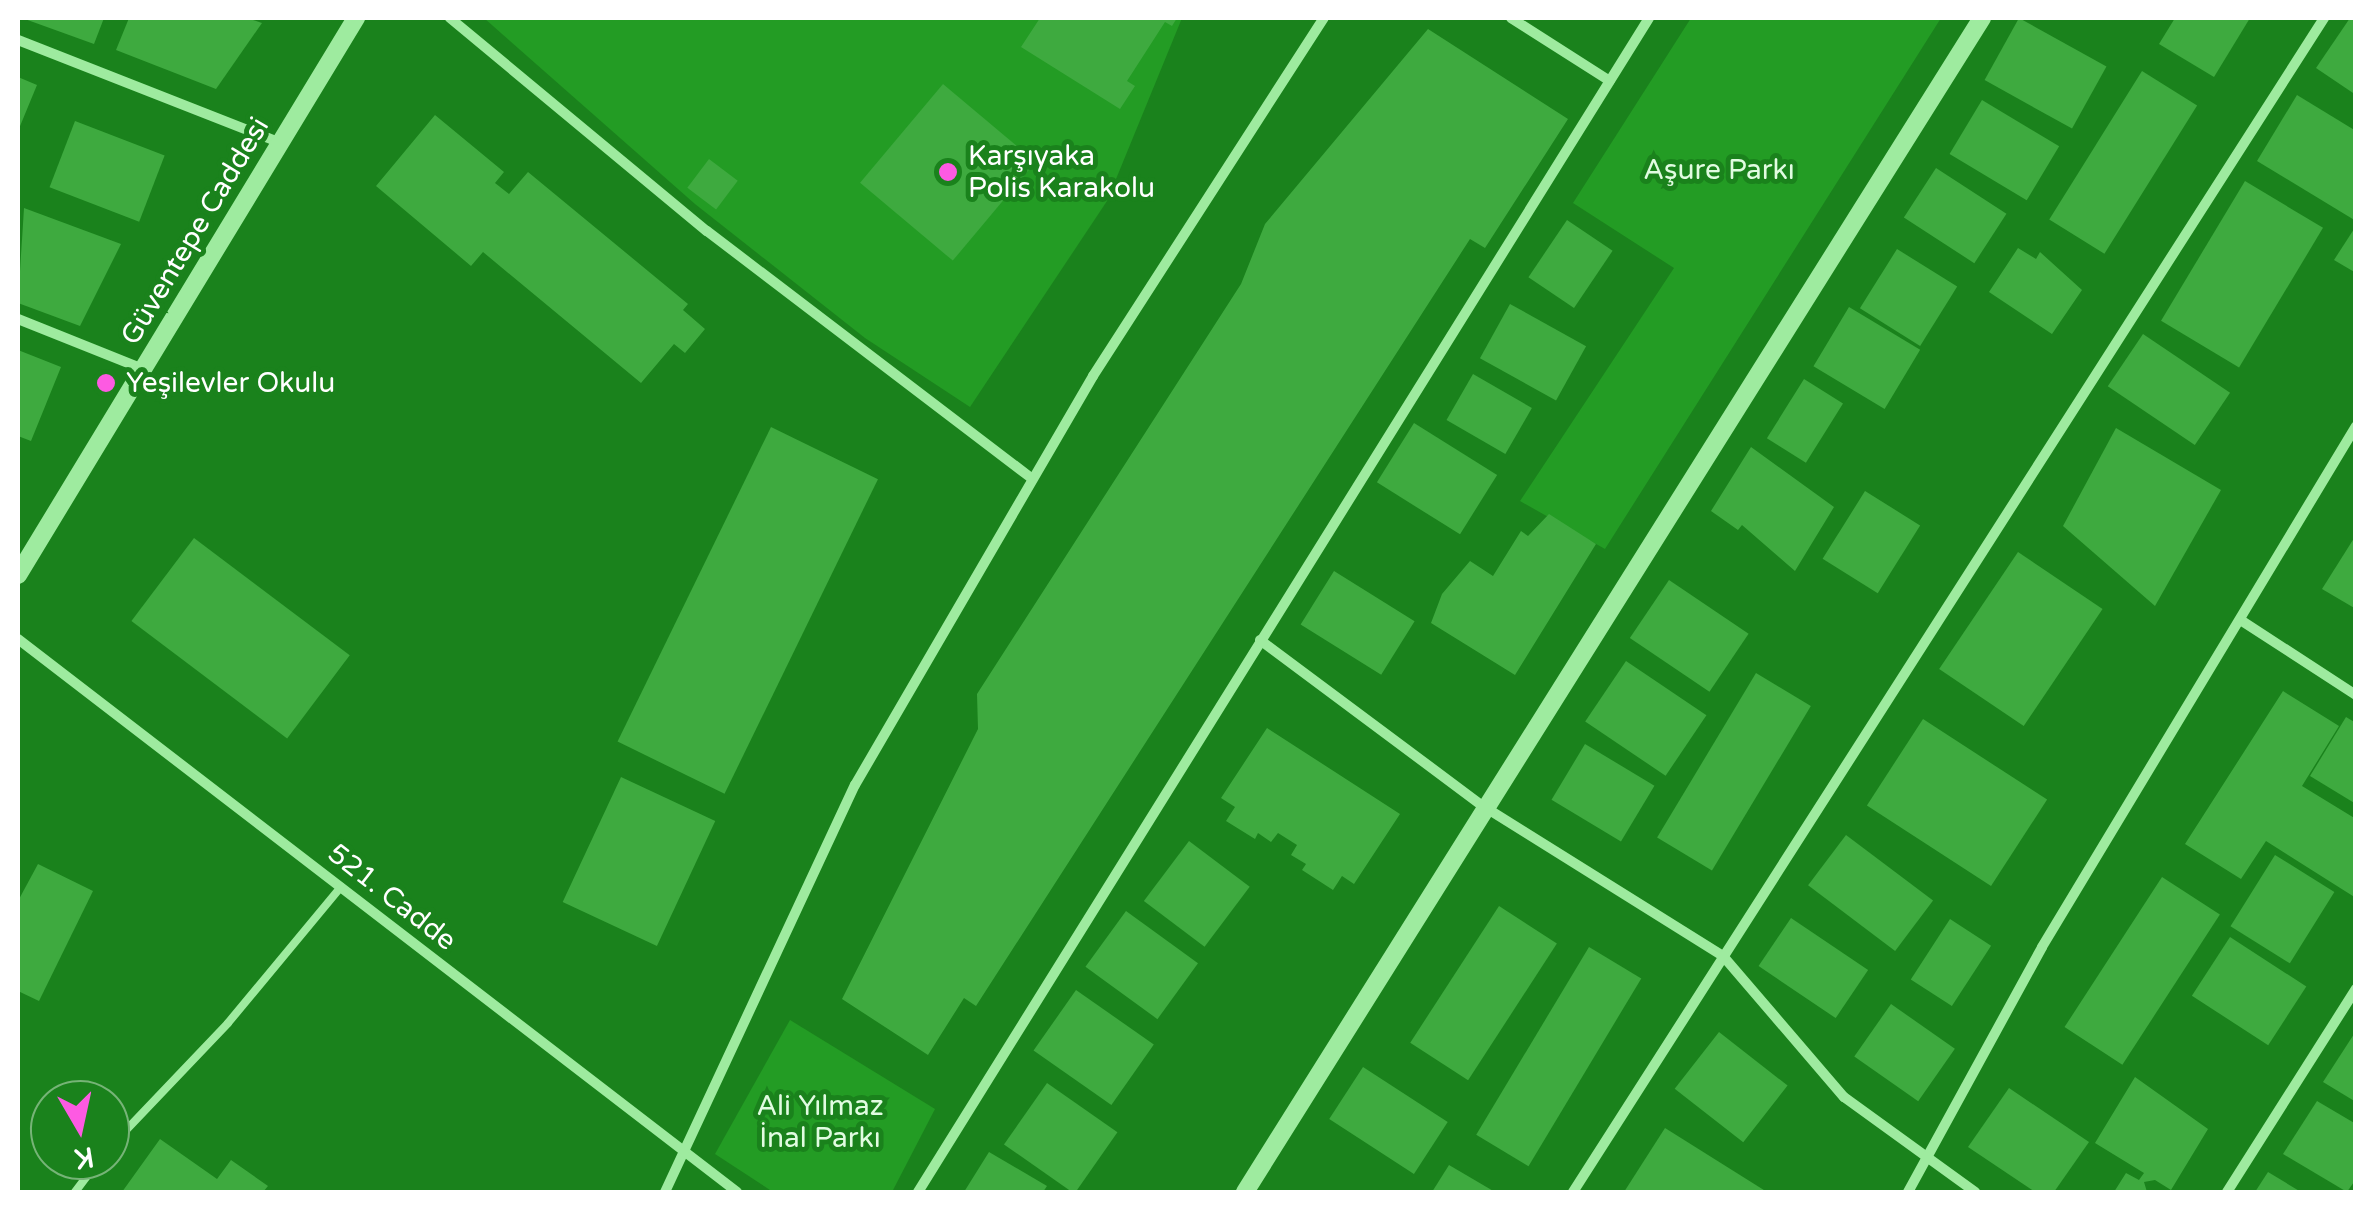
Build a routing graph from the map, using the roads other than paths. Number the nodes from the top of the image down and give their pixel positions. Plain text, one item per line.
1 (356, 18) edge
2 (450, 18) edge
3 (1324, 18) edge
4 (1512, 18) edge
5 (1649, 18) edge
6 (1982, 18) edge
7 (2324, 18) edge
8 (18, 40) edge
9 (1610, 81) junction
10 (280, 142) junction
11 (18, 319) edge
12 (143, 369) junction
13 (2356, 426) edge
14 (1032, 478) junction
15 (18, 575) edge
16 (2242, 622) junction
17 (18, 639) edge
18 (1260, 640) junction
19 (2356, 696) edge
20 (1483, 806) junction
21 (341, 887) junction
22 (1723, 956) junction
23 (2356, 989) edge
24 (130, 1126) edge
25 (687, 1152) junction
26 (1930, 1160) junction
27 (665, 1192) edge
28 (738, 1192) edge
29 (918, 1192) edge
30 (1245, 1192) edge
31 (1573, 1192) edge
32 (1908, 1192) edge
33 (1975, 1192) edge
34 (2227, 1192) edge

1 - 10 street, Güventepe Caddesi
2 - 14 street
3 - 14 street
4 - 9 street
5 - 9 street
6 - 20 street
7 - 22 street
8 - 10 street
9 - 18 street
10 - 12 street, Güventepe Caddesi
11 - 12 street
12 - 15 street, Güventepe Caddesi
13 - 16 street
14 - 25 street
16 - 19 street
16 - 26 street
17 - 21 street, 521. Cadde
18 - 20 street
18 - 29 street
20 - 22 street
20 - 30 street
21 - 24 lane
21 - 25 street, 521. Cadde
22 - 26 street
22 - 31 street
23 - 34 street
25 - 27 street
25 - 28 street, 521. Cadde
26 - 32 street
26 - 33 street

